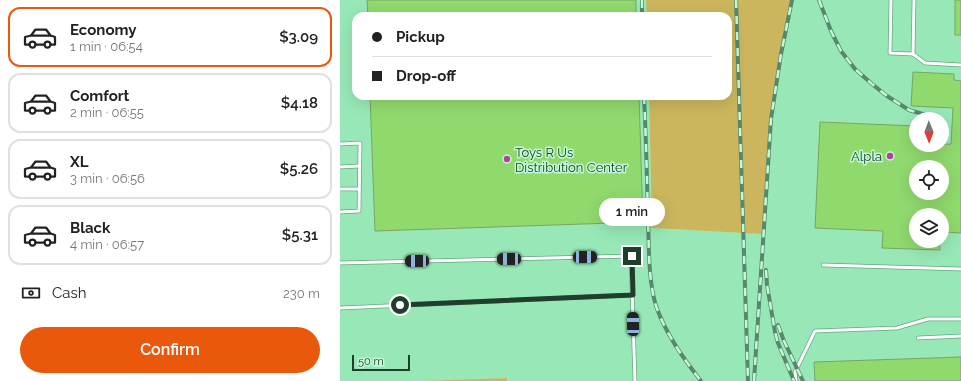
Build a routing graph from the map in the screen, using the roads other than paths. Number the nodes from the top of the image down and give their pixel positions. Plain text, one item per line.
1 (891, 0) edge
2 (914, 0) edge
3 (913, 54) junction
4 (961, 65) edge
5 (340, 144) edge
6 (359, 166) junction
7 (340, 167) edge
8 (340, 189) edge
9 (359, 189) junction
10 (340, 212) edge
11 (340, 263) edge
12 (823, 265) dead end
13 (961, 269) edge
14 (633, 295) junction
15 (340, 308) edge
16 (961, 319) edge
17 (961, 336) edge
18 (918, 338) dead end
19 (635, 381) edge
20 (796, 381) edge

1 - 3 lane
2 - 3 lane
3 - 4 lane
5 - 6 lane
6 - 7 lane
6 - 9 lane
8 - 9 lane
9 - 10 lane
11 - 14 lane
12 - 13 lane
14 - 15 lane
14 - 19 lane
16 - 20 lane
17 - 18 lane

